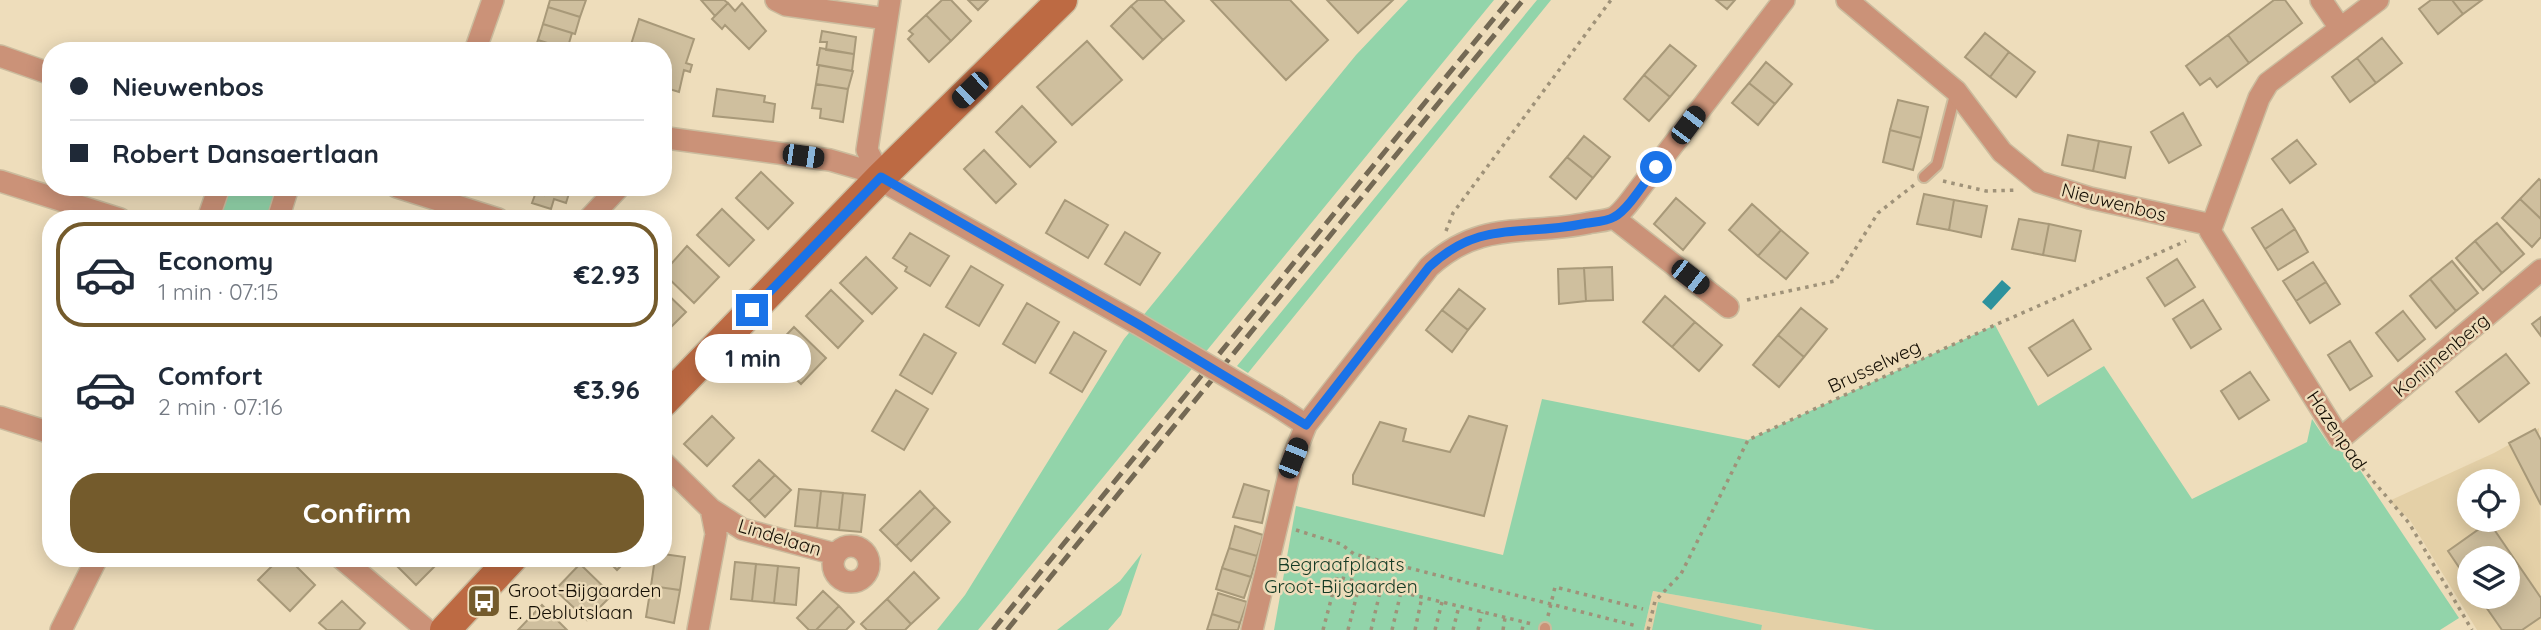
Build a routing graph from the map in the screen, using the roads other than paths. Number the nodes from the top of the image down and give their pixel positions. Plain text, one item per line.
1 (493, 0) edge
2 (776, 0) edge
3 (1062, 0) edge
4 (1784, 0) edge
5 (1846, 0) edge
6 (2321, 0) edge
7 (2378, 0) edge
8 (889, 10) edge
9 (2340, 28) junction
10 (478, 42) edge
11 (0, 57) edge
12 (42, 71) edge
13 (1956, 91) junction
14 (672, 139) edge
15 (881, 177) junction
16 (1924, 177) road end
17 (0, 181) edge
18 (42, 194) edge
19 (47, 196) edge
20 (438, 196) edge
21 (611, 196) edge
22 (92, 210) edge
23 (475, 210) edge
24 (597, 210) edge
25 (1614, 218) junction
26 (2211, 228) junction
27 (2541, 270) edge
28 (1728, 307) road end
29 (672, 393) edge
30 (0, 417) edge
31 (1306, 425) junction
32 (42, 430) edge
33 (2340, 439) joint
34 (672, 471) edge
35 (711, 509) junction
36 (835, 554) dead end
37 (92, 567) edge
38 (352, 567) edge
39 (504, 567) edge
40 (1257, 629) edge
41 (61, 630) edge
42 (427, 630) edge
43 (444, 630) edge
44 (698, 630) edge

1 - 10 street
2 - 8 street
3 - 15 street
4 - 25 street
5 - 13 street, Nieuwenbos
6 - 9 street
7 - 9 street
8 - 15 street
9 - 26 street
11 - 12 street
13 - 16 lane
13 - 26 street, Nieuwenbos
14 - 15 street
15 - 29 street
15 - 31 street, bridge
17 - 18 street
19 - 22 street
20 - 23 street
21 - 24 street
25 - 28 street
25 - 31 street
26 - 33 street, Hazenpad
27 - 33 street, Konijnenberg
30 - 32 street
31 - 40 street
34 - 35 street, Lindelaan
35 - 36 street, Lindelaan
35 - 44 street
37 - 41 street
38 - 42 street
39 - 43 street

